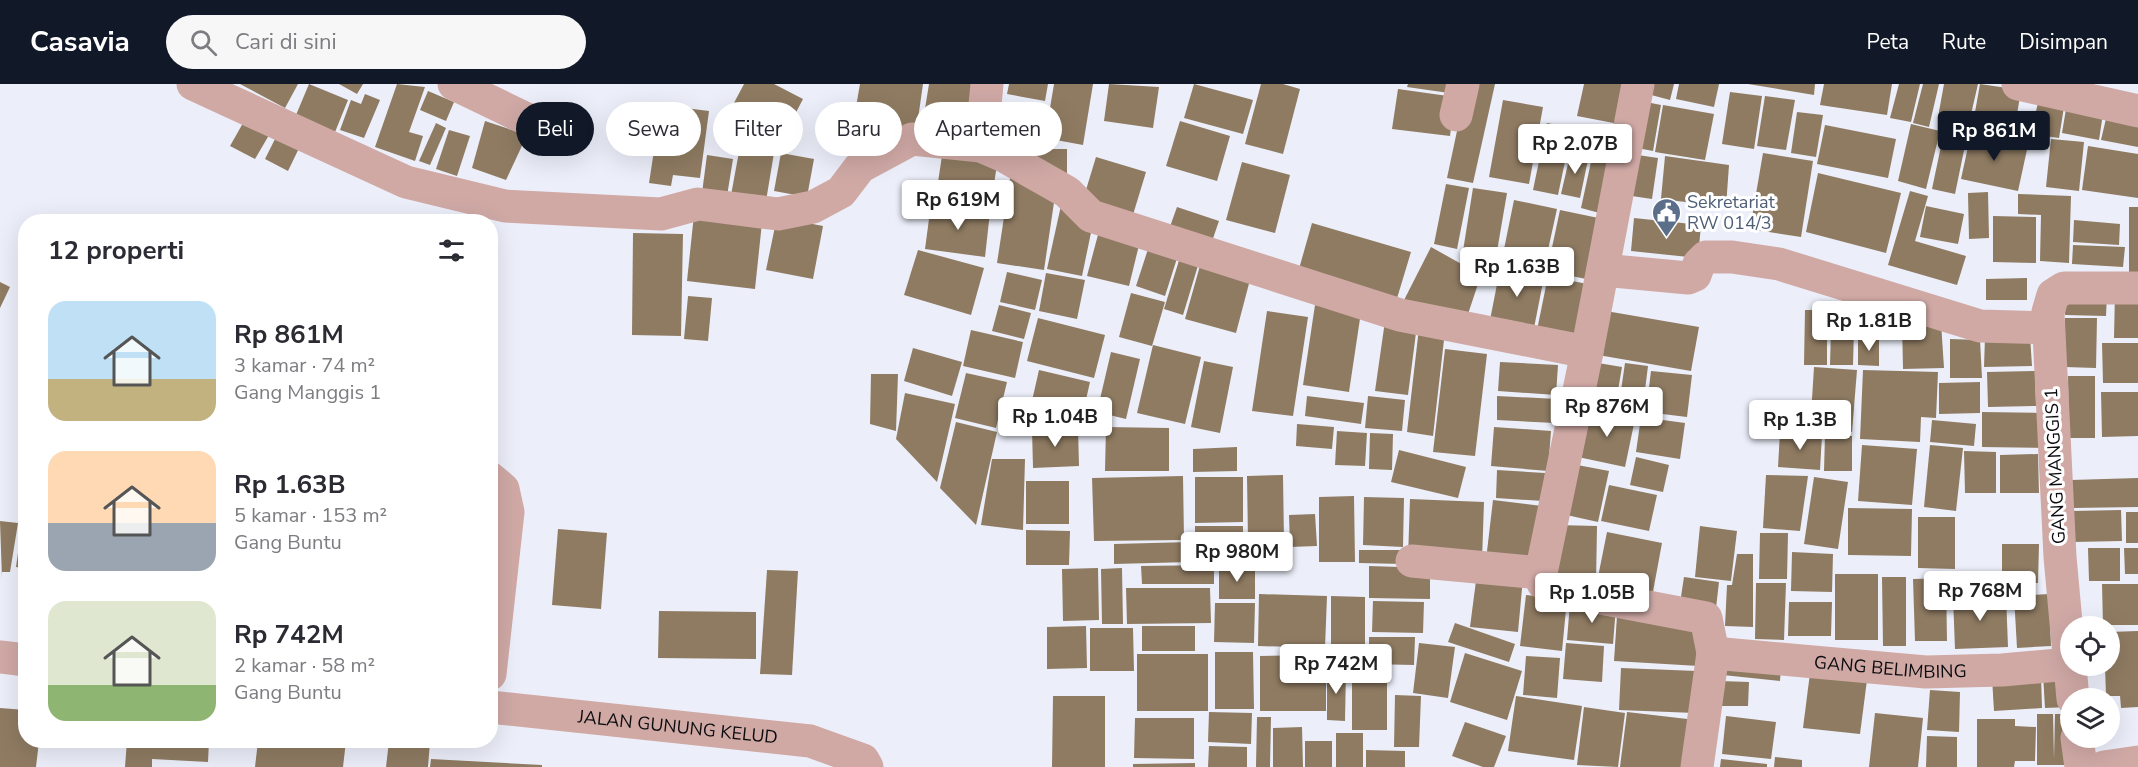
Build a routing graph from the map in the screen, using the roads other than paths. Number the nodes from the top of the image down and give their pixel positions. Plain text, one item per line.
1 (193, 84) edge
2 (454, 84) edge
3 (987, 84) edge
4 (1638, 84) edge
5 (2018, 84) edge
6 (985, 102) edge
7 (2138, 111) edge
8 (516, 113) edge
9 (914, 139) edge
10 (1004, 156) edge
11 (1603, 270) junction
12 (2138, 288) edge
13 (2048, 328) junction
14 (1587, 352) junction
15 (498, 485) edge
16 (1412, 561) dead end
17 (1541, 573) junction
18 (498, 602) edge
19 (2065, 616) edge
20 (1713, 653) junction
21 (0, 657) edge
22 (18, 659) edge
23 (2060, 665) edge
24 (498, 708) edge
25 (2079, 748) edge
26 (2138, 762) edge
27 (865, 763) edge
28 (1697, 767) edge
29 (2081, 767) edge
30 (2104, 767) edge

1 - 9 street
2 - 8 street
3 - 6 street
4 - 11 street
5 - 7 street
10 - 14 street
11 - 13 street
11 - 14 street
12 - 13 street, GANG MANGGIS 1
13 - 19 street, GANG MANGGIS 1
14 - 17 street
15 - 18 street
16 - 17 street
17 - 20 street
20 - 23 street, GANG BELIMBING
20 - 28 street
21 - 22 street
24 - 27 street, JALAN GUNUNG KELUD
25 - 29 street
26 - 30 street

